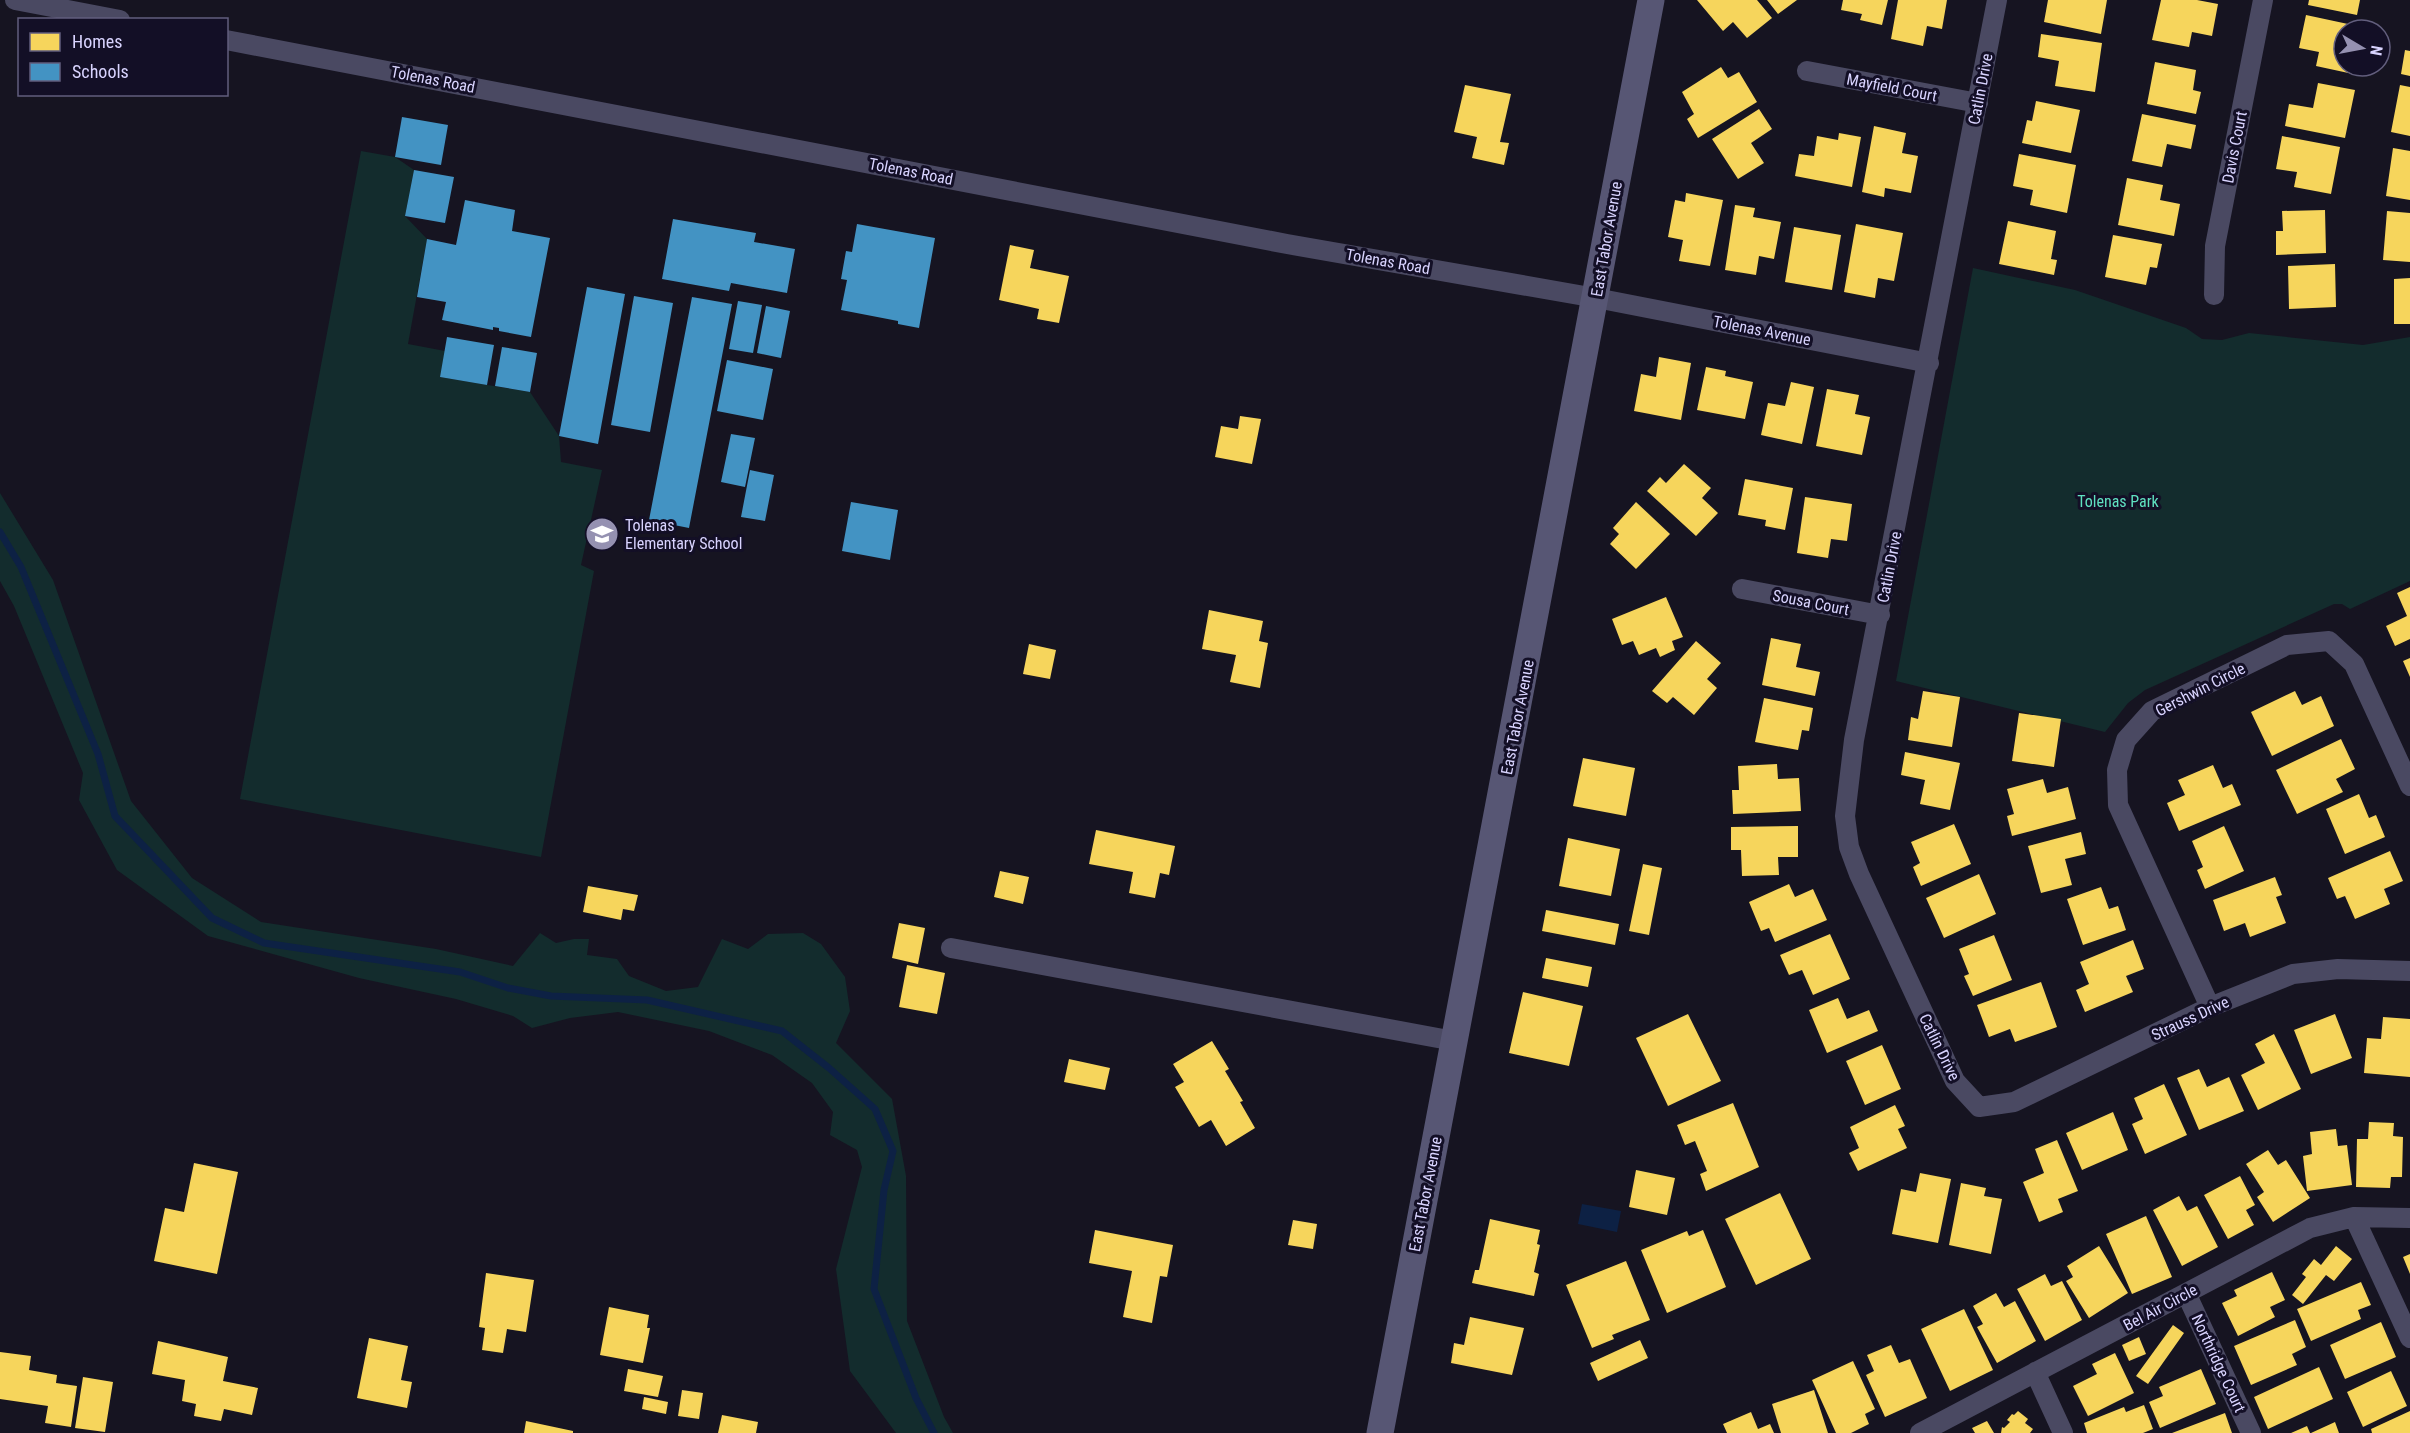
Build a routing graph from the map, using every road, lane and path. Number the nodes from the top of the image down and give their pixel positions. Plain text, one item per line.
1 (15, 0) edge
2 (1652, 0) edge
3 (1997, 0) edge
4 (2263, 0) edge
5 (110, 18) edge
6 (228, 39) edge
7 (1807, 70) dead end
8 (1978, 103) junction
9 (2214, 295) dead end
10 (1596, 298) junction
11 (1929, 363) junction
12 (1742, 589) dead end
13 (1880, 615) junction
14 (2410, 786) edge
15 (951, 948) dead end
16 (2410, 971) edge
17 (2210, 1007) junction
18 (1454, 1041) junction
19 (1979, 1107) joint
20 (2354, 1217) junction
21 (2410, 1218) edge
22 (2186, 1293) junction
23 (2410, 1338) edge
24 (2035, 1372) junction
25 (1380, 1433) edge
26 (1920, 1433) edge
27 (2062, 1433) edge
28 (2251, 1433) edge

1 - 5 street
2 - 10 main road, East Tabor Avenue
3 - 8 street, Catlin Drive
4 - 9 street, Davis Court
6 - 10 street, Tolenas Road
7 - 8 street, Mayfield Court
8 - 11 street, Catlin Drive
10 - 11 street, Tolenas Avenue
10 - 18 main road, East Tabor Avenue
11 - 13 street, Catlin Drive
12 - 13 street, Sousa Court
13 - 19 street, Catlin Drive
14 - 17 street, Gershwin Circle
15 - 18 street
16 - 17 street, Strauss Drive
17 - 19 street, Strauss Drive
18 - 25 main road, East Tabor Avenue
20 - 21 street, Bel Air Circle
20 - 22 street, Bel Air Circle
20 - 23 street
22 - 24 street, Bel Air Circle
22 - 28 street, Northridge Court
24 - 26 street, Bel Air Circle
24 - 27 street

